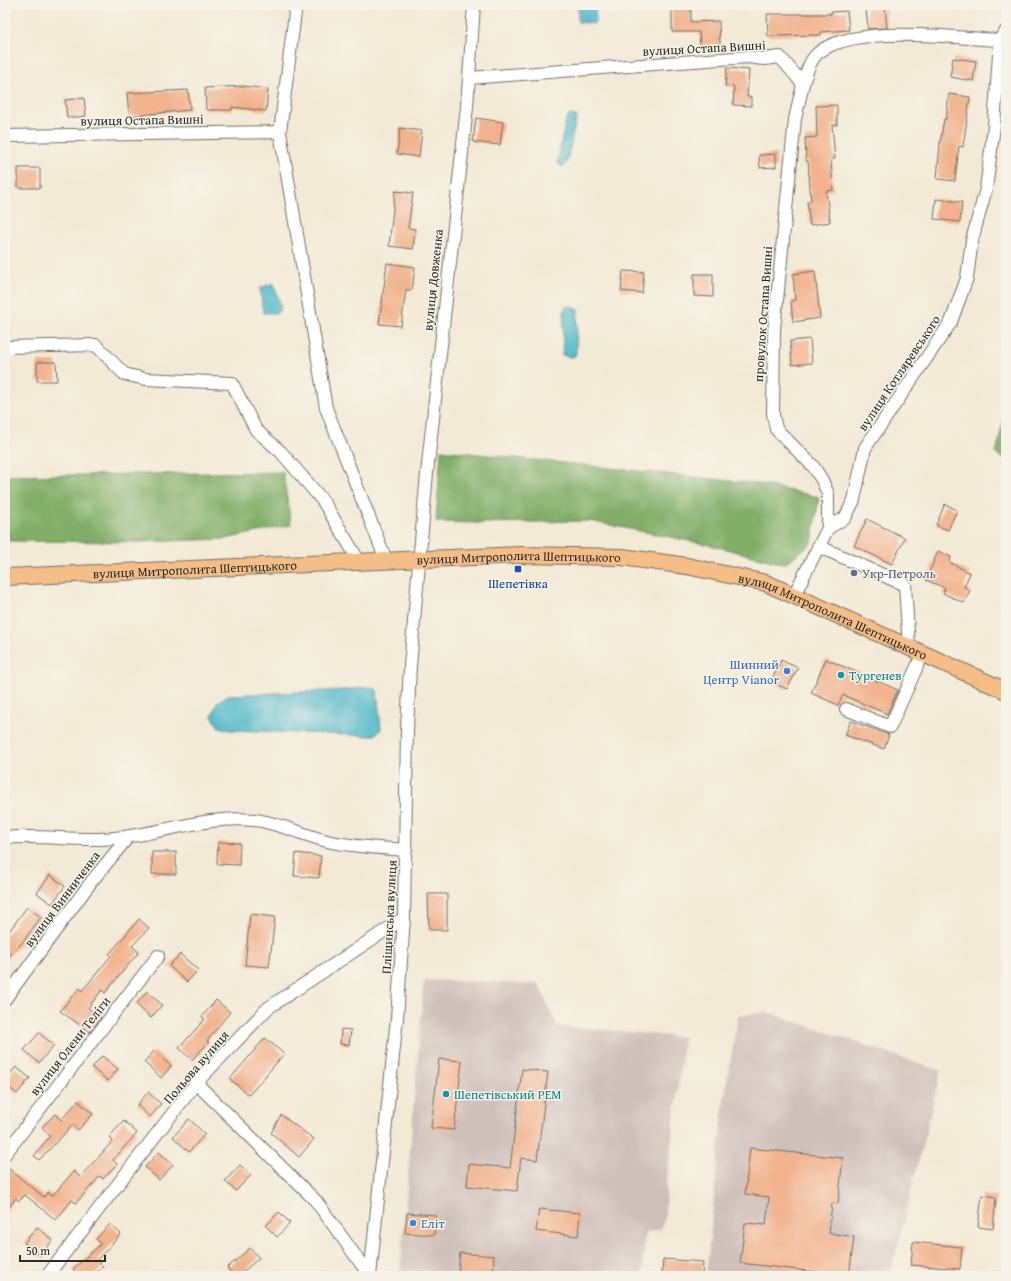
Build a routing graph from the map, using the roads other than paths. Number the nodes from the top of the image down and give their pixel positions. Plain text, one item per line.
1 (296, 5) edge
2 (474, 5) edge
3 (1003, 36) edge
4 (468, 78) junction
5 (802, 84) junction
6 (280, 132) junction
7 (5, 136) edge
8 (5, 347) edge
9 (828, 528) junction
10 (818, 546) junction
11 (420, 559) junction
12 (386, 560) junction
13 (359, 561) junction
14 (5, 577) edge
15 (794, 595) junction
16 (916, 650) junction
17 (1006, 691) edge
18 (846, 709) dead end
19 (129, 836) junction
20 (5, 838) edge
21 (406, 850) junction
22 (404, 918) junction
23 (158, 956) dead end
24 (5, 999) edge
25 (196, 1083) junction
26 (5, 1154) edge
27 (47, 1276) edge
28 (367, 1276) edge
29 (370, 1276) edge
30 (374, 1276) edge

1 - 6 street
2 - 4 street, вулиця Довженка
3 - 5 street
3 - 9 street, вулиця Котляревського
4 - 5 street, вулиця Остапа Вишні
4 - 11 street, вулиця Довженка
5 - 9 street, провулок Остапа Вишні
6 - 7 street, вулиця Остапа Вишні
6 - 12 street
8 - 13 street
9 - 10 street
10 - 15 street
10 - 16 street
11 - 12 main road, вулиця Митрополита Шептицького
11 - 15 main road, вулиця Митрополита Шептицького
11 - 21 street, Пліщинська вулиця
12 - 13 main road, вулиця Митрополита Шептицького
13 - 14 main road, вулиця Митрополита Шептицького
15 - 16 main road, вулиця Митрополита Шептицького
16 - 17 main road, вулиця Митрополита Шептицького
16 - 18 street
19 - 20 street
19 - 21 street
19 - 24 street, вулиця Винниченка
21 - 22 street, Пліщинська вулиця
22 - 25 street, Польова вулиця
22 - 29 street, Пліщинська вулиця
23 - 26 street, вулиця Олени Теліги
25 - 27 street, Польова вулиця
25 - 29 street
28 - 29 street
29 - 30 street

